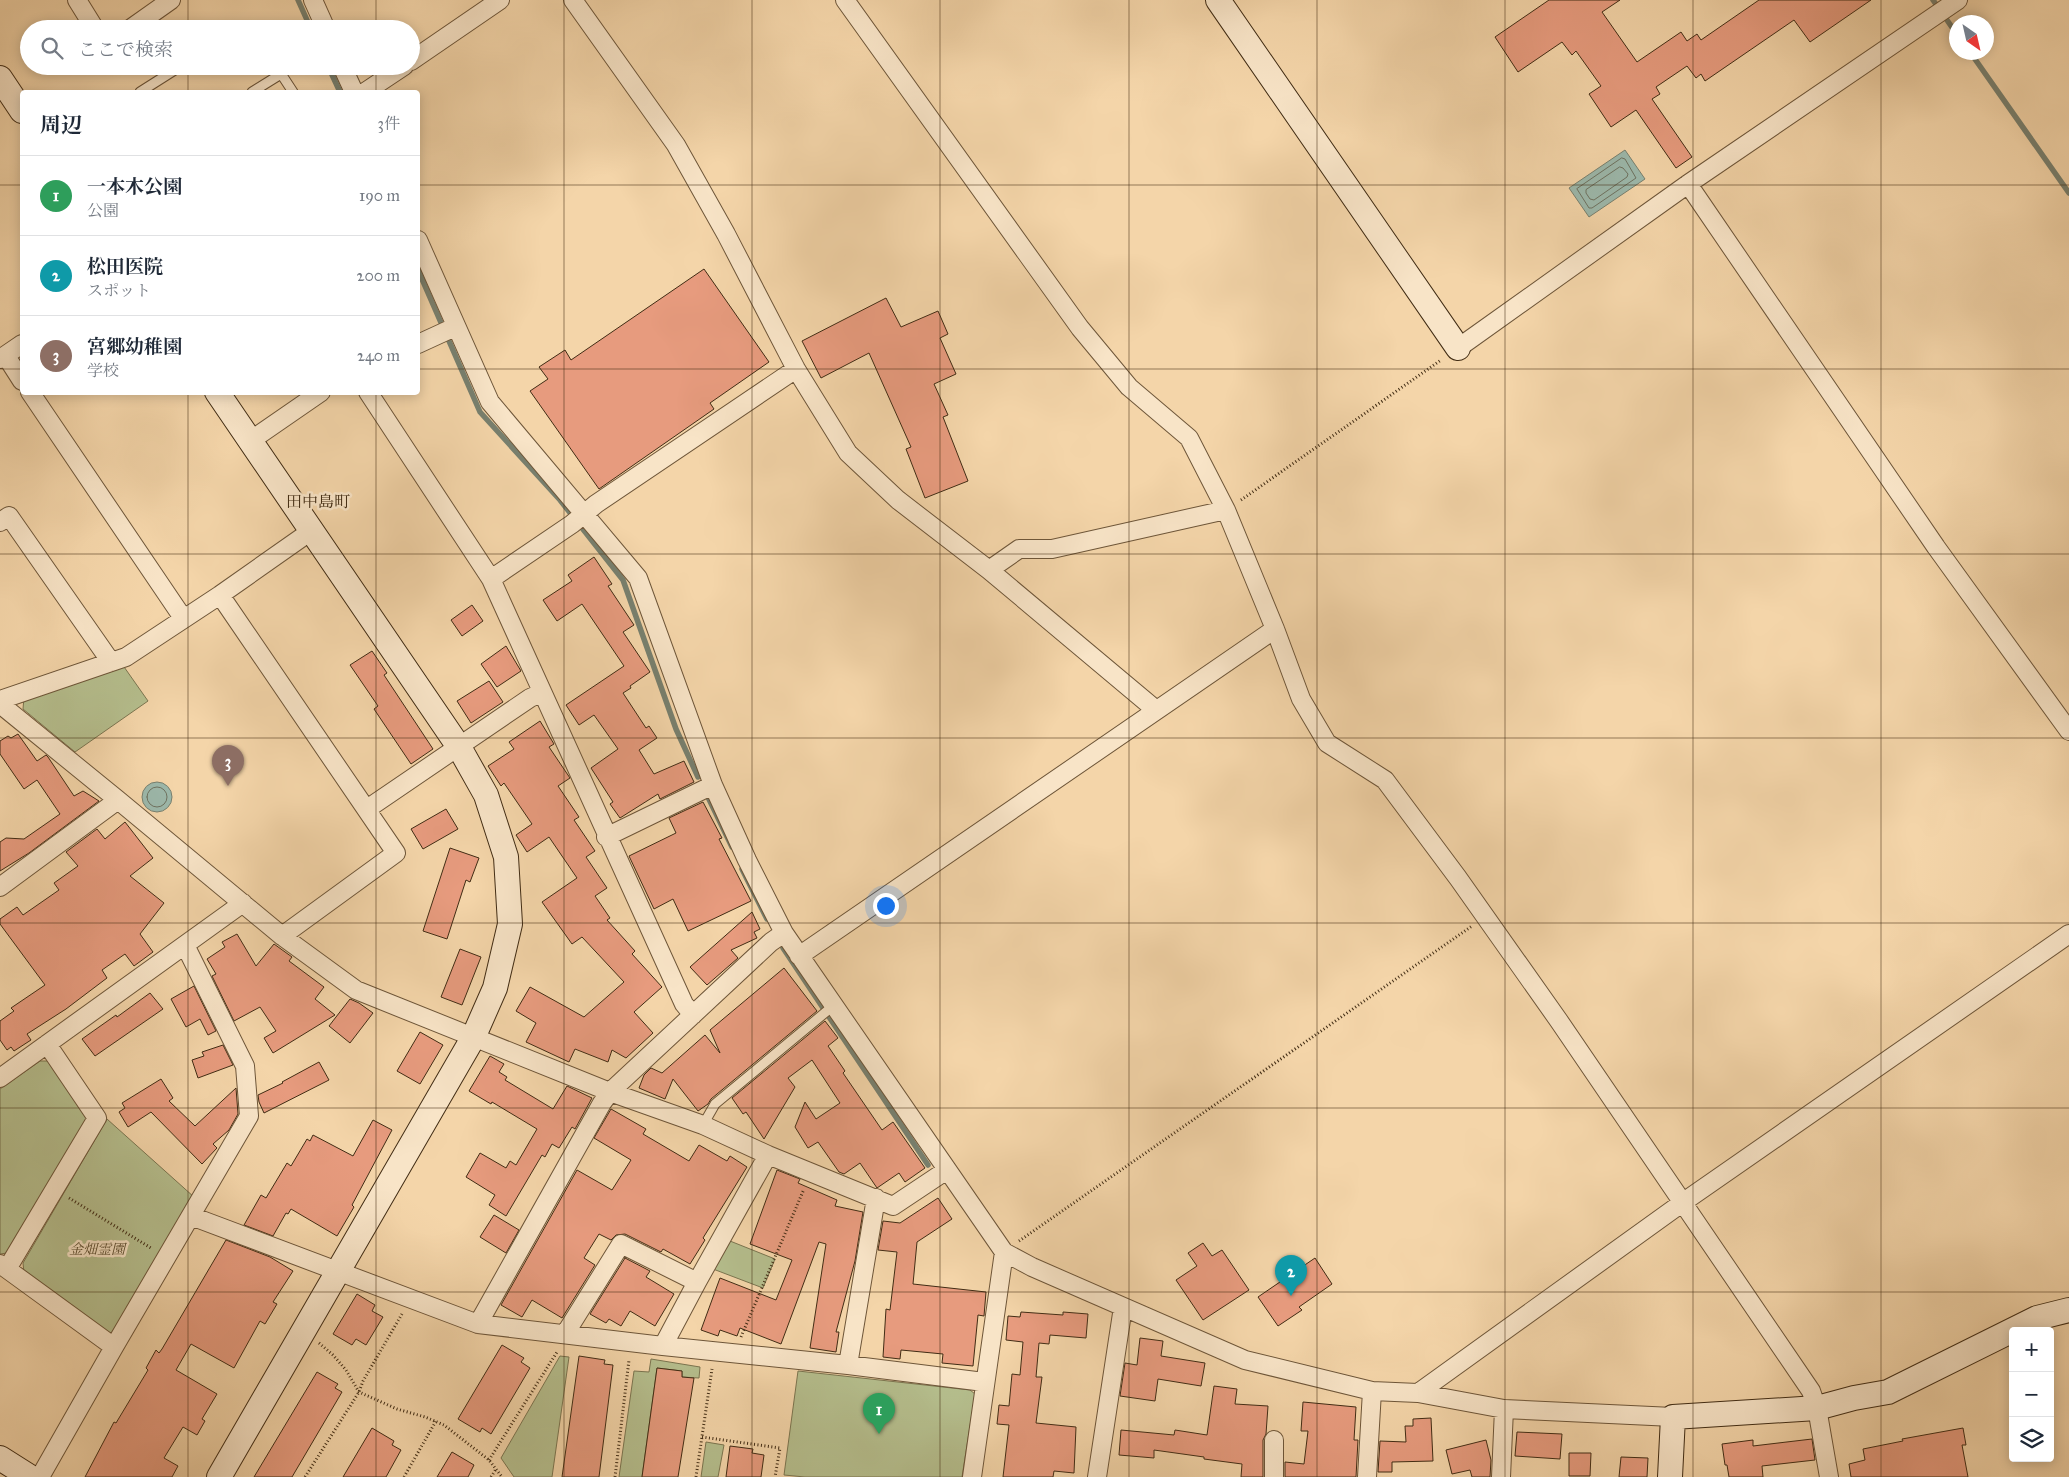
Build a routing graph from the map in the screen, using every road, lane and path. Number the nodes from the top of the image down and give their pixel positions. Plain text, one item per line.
1 (77, 0) edge
2 (171, 0) edge
3 (313, 0) edge
4 (500, 0) edge
5 (573, 0) edge
6 (845, 0) edge
7 (1218, 0) edge
8 (1958, 0) edge
9 (89, 20) edge
10 (143, 20) edge
11 (322, 20) edge
12 (420, 55) edge
13 (166, 75) edge
14 (272, 75) edge
15 (281, 75) edge
16 (346, 75) edge
17 (390, 75) edge
18 (0, 78) edge
19 (143, 90) edge
20 (254, 90) edge
21 (292, 90) edge
22 (353, 90) edge
23 (368, 90) edge
24 (20, 108) edge
25 (1688, 184) junction
26 (420, 245) edge
27 (455, 327) junction
28 (420, 343) edge
29 (20, 345) edge
30 (1458, 348) junction
31 (3, 358) edge
32 (796, 369) junction
33 (20, 379) edge
34 (32, 395) edge
35 (218, 395) edge
36 (317, 395) edge
37 (370, 395) edge
38 (250, 441) junction
39 (1226, 510) junction
40 (585, 514) junction
41 (0, 522) edge
42 (311, 531) junction
43 (989, 570) junction
44 (491, 579) junction
45 (220, 595) junction
46 (182, 618) junction
47 (1276, 629) junction
48 (111, 662) junction
49 (541, 693) junction
50 (0, 700) edge
51 (0, 704) edge
52 (1156, 710) junction
53 (2069, 731) edge
54 (459, 747) junction
55 (713, 785) junction
56 (118, 800) junction
57 (367, 809) junction
58 (606, 836) junction
59 (0, 887) edge
60 (243, 903) junction
61 (1485, 917) junction
62 (784, 933) junction
63 (2069, 934) edge
64 (282, 936) junction
65 (185, 945) junction
66 (799, 956) junction
67 (833, 1006) junction
68 (693, 1015) junction
69 (473, 1038) junction
70 (47, 1044) junction
71 (0, 1078) edge
72 (610, 1092) junction
73 (703, 1125) junction
74 (768, 1155) junction
75 (947, 1170) junction
76 (811, 1172) junction
77 (54, 1190) junction
78 (876, 1198) junction
79 (1682, 1203) junction
80 (191, 1216) junction
81 (1004, 1252) junction
82 (167, 1257) junction
83 (4, 1266) edge
84 (338, 1272) junction
85 (697, 1282) junction
86 (411, 1300) junction
87 (1122, 1307) junction
88 (2069, 1310) edge
89 (478, 1324) junction
90 (314, 1339) dead end
91 (564, 1341) junction
92 (664, 1346) junction
93 (114, 1347) junction
94 (714, 1351) junction
95 (735, 1354) junction
96 (620, 1358) dead end
97 (848, 1365) junction
98 (984, 1382) junction
99 (1372, 1391) junction
100 (359, 1392) junction
101 (1418, 1393) junction
102 (1817, 1408) junction
103 (1504, 1409) junction
104 (1674, 1417) junction
105 (436, 1421) junction
106 (702, 1437) junction
107 (1274, 1440) dead end
108 (0, 1458) edge
109 (489, 1460) junction
110 (496, 1469) junction
111 (30, 1477) edge
112 (40, 1477) edge
113 (219, 1477) edge
114 (306, 1477) edge
115 (404, 1477) edge
116 (491, 1477) edge
117 (502, 1477) edge
118 (615, 1477) edge
119 (696, 1477) edge
120 (775, 1477) edge
121 (972, 1477) edge
122 (1097, 1477) edge
123 (1274, 1477) edge
124 (1367, 1477) edge
125 (1501, 1477) edge
126 (1670, 1477) edge
127 (1829, 1477) edge

1 - 9 street
2 - 10 street
3 - 11 street
4 - 12 street
5 - 32 street
6 - 39 street
7 - 30 street
8 - 25 street
13 - 19 lane
14 - 20 lane
15 - 21 lane
16 - 22 street
17 - 23 street
18 - 24 street
25 - 30 street
25 - 53 street
26 - 27 street
27 - 28 street
27 - 40 street
29 - 31 street
30 - 39 path
31 - 33 street
32 - 40 street
32 - 43 street
34 - 46 street
35 - 38 street
36 - 38 street
37 - 44 street
38 - 42 street
39 - 43 street
39 - 47 street
40 - 44 street
40 - 55 street
41 - 48 street
42 - 45 street
42 - 54 street
43 - 52 street
44 - 49 street
45 - 46 street
45 - 57 street
46 - 48 street
47 - 52 street
47 - 61 street
48 - 50 street
49 - 54 street
49 - 58 street
51 - 56 street
52 - 66 street
54 - 57 street
54 - 69 street
55 - 58 street
55 - 62 street
56 - 59 street
56 - 60 street
57 - 64 street
58 - 68 street
60 - 64 street
60 - 65 street
61 - 79 street
61 - 81 path
62 - 66 street
62 - 68 street
63 - 79 street
64 - 69 street
65 - 70 street
65 - 80 street
66 - 67 street
67 - 73 lane
67 - 75 street
68 - 72 street
69 - 72 street
69 - 84 street
70 - 71 street
70 - 77 street
72 - 73 street
72 - 89 street
73 - 74 street
74 - 76 street
74 - 85 street
75 - 78 street
75 - 81 street
76 - 78 street
76 - 95 path
77 - 82 path
77 - 83 street
78 - 97 street
79 - 101 street
79 - 102 street
80 - 82 street
80 - 84 street
81 - 87 street
81 - 98 street
82 - 93 street
83 - 93 street
84 - 86 street
84 - 113 street
85 - 91 street
85 - 92 street
86 - 89 street
86 - 100 path
87 - 99 street
87 - 122 street
88 - 102 street
89 - 91 street
90 - 100 path
91 - 92 street
91 - 109 path
92 - 94 street
93 - 112 street
94 - 95 street
94 - 106 path
95 - 97 street
96 - 118 path
97 - 98 street
98 - 121 street
99 - 101 street
99 - 124 street
100 - 105 path
100 - 114 path
101 - 103 street
102 - 104 street
102 - 127 street
103 - 104 street
103 - 125 street
104 - 126 street
105 - 109 path
105 - 115 path
106 - 119 path
106 - 120 path
107 - 123 street
108 - 111 street
109 - 110 path
110 - 116 path
110 - 117 path

